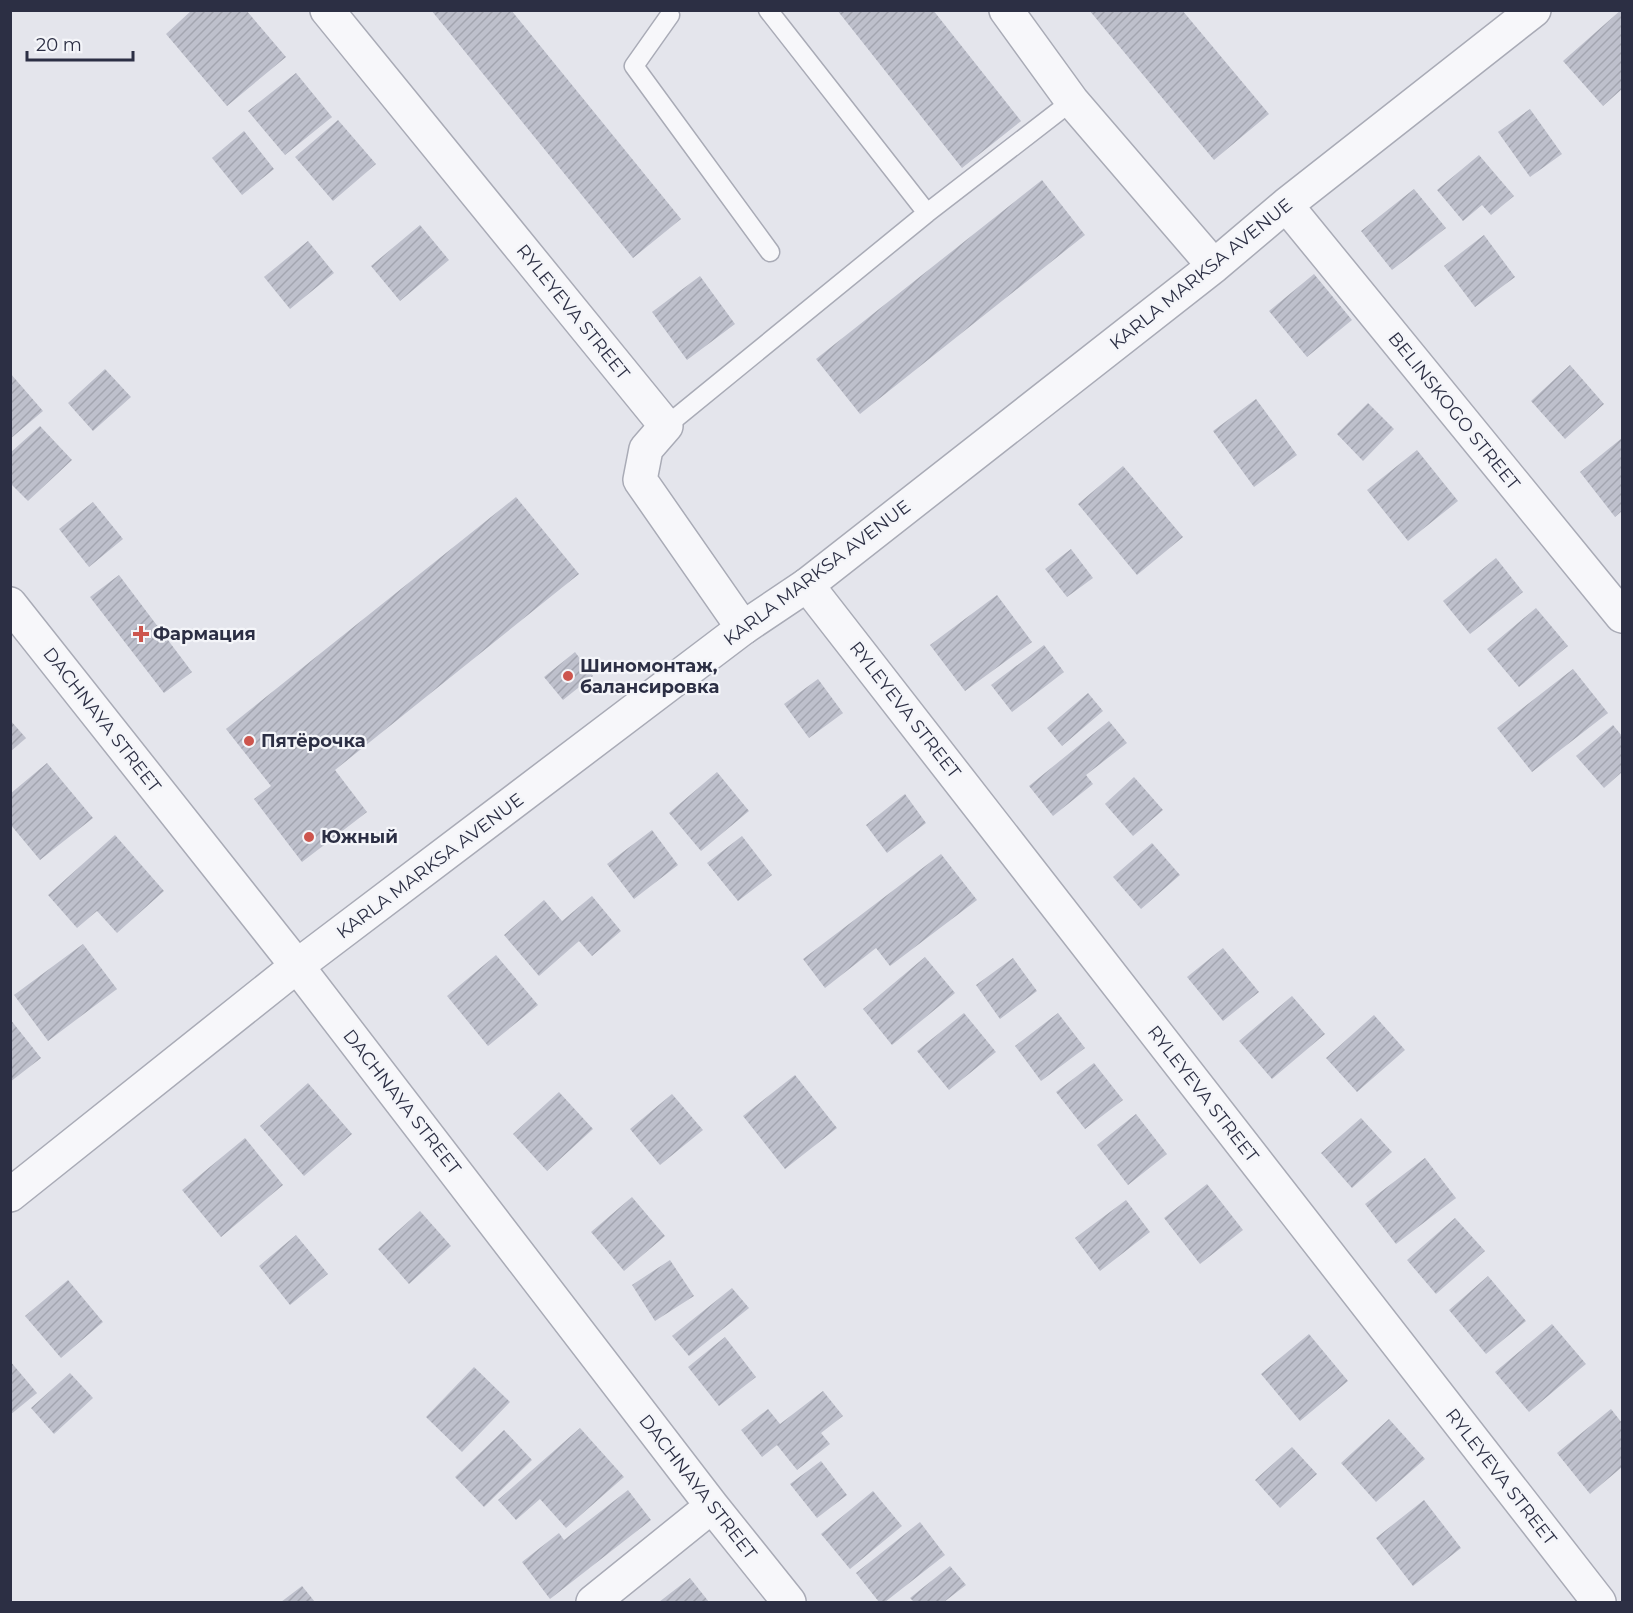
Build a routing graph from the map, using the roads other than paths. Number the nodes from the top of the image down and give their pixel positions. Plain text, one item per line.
1 (768, 10) edge
2 (1006, 10) edge
3 (329, 11) edge
4 (673, 12) edge
5 (1517, 16) edge
6 (1072, 101) junction
7 (1286, 206) junction
8 (927, 213) junction
9 (770, 252) dead end
10 (1214, 266) junction
11 (666, 426) junction
12 (807, 585) junction
13 (10, 604) edge
14 (1623, 616) edge
15 (743, 628) junction
16 (297, 966) junction
17 (10, 1195) edge
18 (712, 1506) junction
19 (593, 1602) edge
20 (789, 1602) edge
21 (1599, 1602) edge

1 - 8 lane
2 - 6 street
3 - 11 street, RYLEYEVA STREET
4 - 9 lane
5 - 7 street, KARLA MARKSA AVENUE
6 - 8 lane
6 - 10 street
7 - 10 street, KARLA MARKSA AVENUE
7 - 14 street, BELINSKOGO STREET
8 - 11 lane
10 - 12 street, KARLA MARKSA AVENUE
11 - 15 street
12 - 15 street, KARLA MARKSA AVENUE
12 - 21 street, RYLEYEVA STREET
13 - 16 street, DACHNAYA STREET
15 - 16 street, KARLA MARKSA AVENUE
16 - 17 street, KARLA MARKSA AVENUE
16 - 18 street, DACHNAYA STREET
18 - 19 street
18 - 20 street, DACHNAYA STREET

